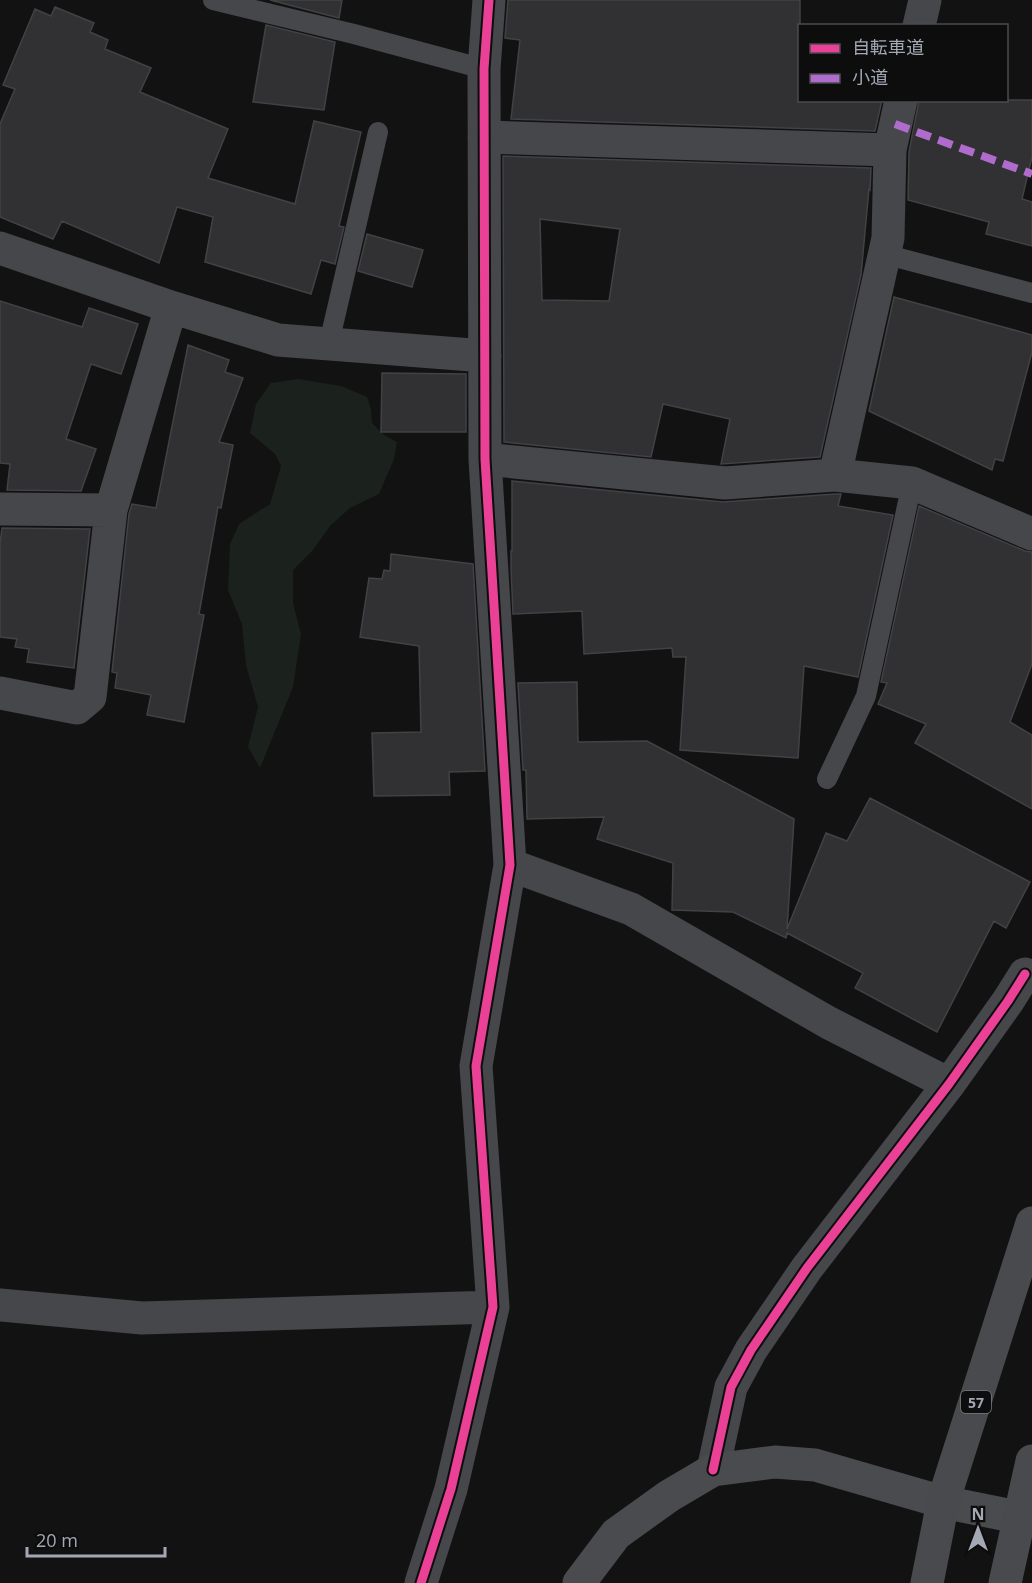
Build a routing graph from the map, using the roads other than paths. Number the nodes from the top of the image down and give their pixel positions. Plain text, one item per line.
1 (213, 0) edge
2 (489, 0) edge
3 (925, 0) edge
4 (919, 24) edge
5 (484, 69) junction
6 (901, 102) edge
7 (378, 132) dead end
8 (484, 137) junction
9 (890, 150) junction
10 (0, 248) edge
11 (884, 254) junction
12 (1032, 293) edge
13 (171, 307) junction
14 (329, 343) junction
15 (485, 356) junction
16 (485, 459) junction
17 (835, 476) junction
18 (912, 483) junction
19 (0, 509) edge
20 (111, 510) junction
21 (1032, 534) edge
22 (0, 693) edge
23 (827, 779) dead end
24 (510, 866) junction
25 (1025, 974) dead end
26 (949, 1084) junction
27 (1032, 1223) edge
28 (0, 1305) edge
29 (493, 1307) junction
30 (1032, 1461) edge
31 (713, 1470) junction
32 (943, 1502) junction
33 (1026, 1519) edge
34 (421, 1583) edge
35 (579, 1583) edge
36 (927, 1583) edge
37 (1005, 1583) edge

1 - 5 lane
2 - 5 street
3 - 4 street
5 - 8 street
6 - 9 street
7 - 14 lane
8 - 9 street
8 - 15 street
9 - 11 street
10 - 13 street
11 - 12 lane
11 - 17 street
13 - 14 street
13 - 20 street
14 - 15 street
15 - 16 street
16 - 17 street
16 - 24 street
17 - 18 street
18 - 21 street
18 - 23 lane
19 - 20 street
20 - 22 street
24 - 26 street
24 - 29 street
25 - 26 street
26 - 31 street
27 - 32 main road, 57
28 - 29 street
29 - 34 street
30 - 33 main road
31 - 32 street
31 - 35 street
32 - 33 street
32 - 36 main road, 57
33 - 37 main road

